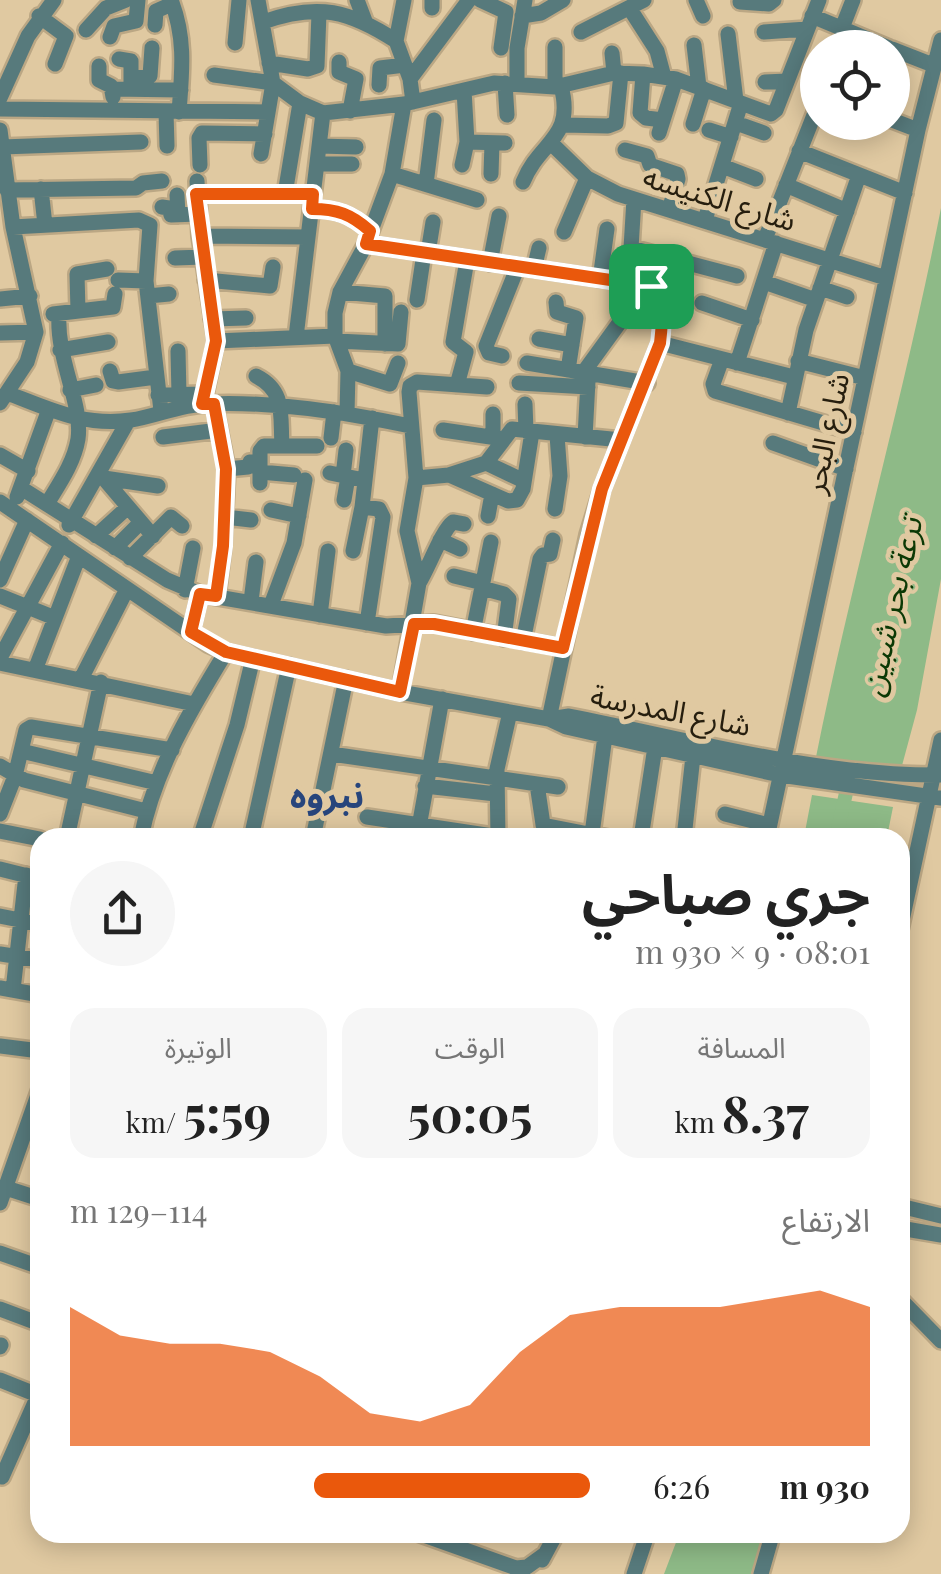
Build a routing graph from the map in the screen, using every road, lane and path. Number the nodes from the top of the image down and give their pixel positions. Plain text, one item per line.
1 (54, 0) edge
2 (138, 0) edge
3 (239, 0) edge
4 (258, 0) edge
5 (357, 0) edge
6 (404, 0) edge
7 (468, 0) edge
8 (480, 0) edge
9 (564, 0) edge
10 (774, 0) edge
11 (819, 0) edge
12 (853, 0) edge
13 (115, 1) edge
14 (171, 2) edge
15 (629, 5) edge
16 (741, 6) edge
17 (524, 8) edge
18 (319, 13) junction
19 (39, 16) junction
20 (365, 21) junction
21 (264, 22) junction
22 (810, 23) junction
23 (155, 25) dead end
24 (844, 29) joint
25 (86, 30) dead end
26 (581, 32) dead end
27 (764, 32) dead end
28 (728, 34) dead end
29 (110, 37) dead end
30 (941, 40) edge
31 (396, 41) junction
32 (235, 43) dead end
33 (694, 45) dead end
34 (555, 47) dead end
35 (152, 48) dead end
36 (502, 48) junction
37 (612, 53) dead end
38 (910, 56) edge
39 (119, 59) dead end
40 (338, 62) dead end
41 (269, 63) junction
42 (55, 64) dead end
43 (933, 65) junction
44 (99, 66) dead end
45 (408, 72) junction
46 (617, 73) junction
47 (643, 74) junction
48 (214, 75) dead end
49 (670, 78) junction
50 (788, 81) junction
51 (765, 82) dead end
52 (273, 83) junction
53 (131, 84) junction
54 (511, 84) junction
55 (380, 85) dead end
56 (558, 86) junction
57 (701, 88) junction
58 (112, 89) junction
59 (66, 90) dead end
60 (181, 90) junction
61 (464, 90) junction
62 (0, 98) edge
63 (739, 102) junction
64 (408, 103) junction
65 (0, 110) edge
66 (66, 110) junction
67 (112, 111) junction
68 (298, 111) junction
69 (350, 111) junction
70 (172, 112) junction
71 (268, 112) junction
72 (507, 116) dead end
73 (322, 118) junction
74 (434, 120) dead end
75 (564, 125) junction
76 (910, 127) edge
77 (0, 130) edge
78 (734, 130) junction
79 (918, 130) junction
80 (764, 133) dead end
81 (264, 134) junction
82 (804, 140) edge
83 (141, 142) dead end
84 (467, 142) junction
85 (552, 144) junction
86 (167, 146) dead end
87 (356, 146) dead end
88 (292, 150) junction
89 (624, 150) dead end
90 (799, 151) junction
91 (262, 154) dead end
92 (2, 157) edge
93 (352, 164) dead end
94 (462, 166) dead end
95 (722, 166) junction
96 (315, 174) junction
97 (392, 174) junction
98 (490, 174) dead end
99 (859, 175) junction
100 (288, 177) junction
101 (587, 178) junction
102 (756, 179) dead end
103 (198, 180) junction
104 (162, 182) dead end
105 (523, 182) dead end
106 (426, 184) junction
107 (786, 185) junction
108 (8, 190) junction
109 (41, 190) junction
110 (904, 193) junction
111 (285, 194) junction
112 (177, 195) dead end
113 (634, 199) junction
114 (477, 200) dead end
115 (162, 208) dead end
116 (669, 210) junction
117 (847, 211) junction
118 (198, 214) junction
119 (178, 215) junction
120 (499, 216) dead end
121 (282, 219) dead end
122 (706, 220) junction
123 (433, 222) dead end
124 (45, 226) junction
125 (13, 227) junction
126 (608, 229) dead end
127 (564, 232) dead end
128 (180, 234) dead end
129 (200, 235) junction
130 (282, 236) junction
131 (307, 236) junction
132 (368, 238) junction
133 (771, 241) junction
134 (539, 248) dead end
135 (18, 252) junction
136 (426, 253) junction
137 (656, 254) junction
138 (0, 255) edge
139 (203, 257) junction
140 (175, 258) dead end
141 (467, 260) junction
142 (832, 260) junction
143 (490, 263) junction
144 (273, 267) dead end
145 (526, 268) junction
146 (737, 276) dead end
147 (600, 278) junction
148 (886, 278) junction
149 (206, 280) junction
150 (114, 281) junction
151 (764, 282) junction
152 (147, 288) junction
153 (648, 288) junction
154 (340, 292) junction
155 (169, 294) dead end
156 (818, 294) junction
157 (486, 295) dead end
158 (30, 296) junction
159 (847, 297) dead end
160 (0, 300) edge
161 (417, 300) dead end
162 (504, 300) junction
163 (556, 302) dead end
164 (702, 304) dead end
165 (78, 311) junction
166 (401, 312) dead end
167 (59, 314) junction
168 (246, 318) dead end
169 (212, 319) junction
170 (752, 320) junction
171 (35, 324) junction
172 (0, 333) edge
173 (296, 337) junction
174 (336, 338) junction
175 (539, 339) dead end
176 (216, 341) junction
177 (108, 342) dead end
178 (660, 343) junction
179 (385, 344) junction
180 (572, 344) junction
181 (60, 350) junction
182 (154, 351) junction
183 (178, 352) dead end
184 (134, 354) dead end
185 (502, 356) dead end
186 (729, 361) junction
187 (398, 363) dead end
188 (528, 363) dead end
189 (796, 369) junction
190 (348, 370) junction
191 (110, 371) dead end
192 (256, 376) dead end
193 (582, 376) junction
194 (156, 377) junction
195 (865, 378) junction
196 (518, 382) dead end
197 (647, 383) junction
198 (96, 385) dead end
199 (457, 385) junction
200 (487, 387) dead end
201 (70, 390) junction
202 (179, 395) junction
203 (3, 398) edge
204 (207, 401) junction
205 (160, 403) junction
206 (525, 404) dead end
207 (280, 405) junction
208 (49, 409) junction
209 (341, 413) junction
210 (788, 413) junction
211 (493, 414) dead end
212 (372, 418) junction
213 (79, 420) junction
214 (128, 421) junction
215 (410, 426) junction
216 (219, 430) junction
217 (443, 430) dead end
218 (529, 431) junction
219 (854, 432) junction
220 (557, 434) junction
221 (499, 437) junction
222 (585, 437) junction
223 (163, 438) dead end
224 (622, 440) junction
225 (773, 443) dead end
226 (282, 445) junction
227 (346, 450) dead end
228 (0, 456) edge
229 (486, 463) junction
230 (226, 469) junction
231 (846, 469) junction
232 (28, 471) junction
233 (260, 472) junction
234 (449, 475) junction
235 (102, 476) junction
236 (346, 477) junction
237 (416, 478) junction
238 (524, 481) junction
239 (158, 486) dead end
240 (21, 488) junction
241 (492, 494) junction
242 (344, 500) dead end
243 (47, 504) junction
244 (6, 506) edge
245 (128, 507) junction
246 (362, 507) junction
247 (271, 510) dead end
248 (555, 510) dead end
249 (299, 516) junction
250 (488, 516) dead end
251 (225, 517) junction
252 (27, 520) junction
253 (72, 520) junction
254 (251, 520) dead end
255 (141, 522) junction
256 (464, 524) dead end
257 (182, 526) dead end
258 (96, 536) junction
259 (152, 536) junction
260 (440, 540) junction
261 (553, 540) dead end
262 (61, 542) junction
263 (492, 542) dead end
264 (115, 548) junction
265 (192, 548) dead end
266 (460, 549) dead end
267 (328, 551) dead end
268 (352, 551) dead end
269 (79, 556) junction
270 (130, 558) junction
271 (256, 562) dead end
272 (2, 569) edge
273 (454, 576) dead end
274 (419, 583) junction
275 (482, 586) junction
276 (126, 589) junction
277 (200, 593) junction
278 (0, 596) edge
279 (252, 601) junction
280 (271, 605) junction
281 (27, 607) junction
282 (320, 615) junction
283 (55, 618) junction
284 (367, 623) junction
285 (414, 624) junction
286 (191, 632) junction
287 (473, 632) junction
288 (504, 638) junction
289 (523, 641) junction
290 (563, 648) junction
291 (226, 652) junction
292 (253, 658) junction
293 (0, 661) edge
294 (289, 666) junction
295 (35, 670) junction
296 (81, 678) junction
297 (346, 678) junction
298 (101, 682) junction
299 (400, 692) junction
300 (442, 699) junction
301 (194, 704) junction
302 (510, 712) junction
303 (549, 720) junction
304 (89, 735) junction
305 (605, 736) junction
306 (941, 740) edge
307 (23, 743) junction
308 (656, 747) junction
309 (694, 748) junction
310 (172, 750) junction
311 (331, 754) junction
312 (83, 765) junction
313 (0, 766) edge
314 (781, 767) junction
315 (428, 768) junction
316 (937, 775) edge
317 (15, 776) junction
318 (157, 783) junction
319 (537, 784) junction
320 (425, 786) junction
321 (496, 786) junction
322 (911, 786) junction
323 (558, 787) dead end
324 (76, 794) junction
325 (934, 797) edge
326 (1, 808) edge
327 (146, 811) junction
328 (725, 814) dead end
329 (367, 817) dead end
330 (68, 828) edge
331 (143, 828) edge
332 (203, 828) edge
333 (253, 828) edge
334 (315, 828) edge
335 (407, 828) edge
336 (418, 828) edge
337 (498, 828) edge
338 (544, 828) edge
339 (593, 828) edge
340 (643, 828) edge
341 (685, 828) edge
342 (760, 828) edge
343 (769, 828) edge
344 (0, 832) edge
345 (30, 837) edge
346 (0, 869) edge
347 (30, 876) edge
348 (30, 888) edge
349 (910, 891) edge
350 (0, 916) edge
351 (21, 920) junction
352 (30, 922) edge
353 (0, 954) edge
354 (18, 956) junction
355 (30, 958) edge
356 (6, 989) edge
357 (0, 1046) edge
358 (30, 1050) edge
359 (30, 1118) edge
360 (23, 1138) junction
361 (30, 1140) edge
362 (3, 1195) edge
363 (30, 1199) edge
364 (910, 1208) edge
365 (941, 1216) edge
366 (910, 1230) edge
367 (941, 1235) edge
368 (0, 1254) edge
369 (30, 1264) edge
370 (0, 1308) edge
371 (910, 1309) edge
372 (30, 1320) edge
373 (941, 1341) edge
374 (0, 1380) edge
375 (30, 1391) edge
376 (30, 1414) edge
377 (2, 1477) dead end
378 (446, 1543) edge
379 (551, 1543) edge
380 (644, 1543) edge
381 (770, 1543) edge
382 (545, 1554) junction
383 (535, 1574) edge
384 (634, 1574) edge
385 (762, 1574) edge

1 - 19 street
2 - 29 street
3 - 32 street
4 - 21 street
5 - 20 street
6 - 31 street
7 - 45 street
8 - 36 street
9 - 17 street
10 - 16 street
11 - 22 street
12 - 24 street
13 - 25 street
14 - 23 street
14 - 60 street
15 - 26 street
15 - 49 street
17 - 36 street
18 - 20 street
18 - 21 street
18 - 41 street
19 - 42 street
19 - 62 street
20 - 31 street
21 - 41 street
22 - 24 street
22 - 27 street
22 - 50 street
28 - 63 street
30 - 43 street, شارع البحر
31 - 45 street
33 - 57 street
34 - 56 street
35 - 53 street
36 - 54 street
37 - 46 street
38 - 43 street
39 - 53 street
40 - 69 street
41 - 52 street
43 - 79 street, شارع البحر
44 - 58 street
45 - 55 street
45 - 64 street
46 - 47 street
46 - 56 street
46 - 75 street
47 - 49 street
47 - 49 street
48 - 52 street
49 - 57 street
50 - 51 street
50 - 63 street
52 - 68 street
52 - 71 street
53 - 58 street
53 - 60 street
54 - 56 street
54 - 61 street
54 - 72 street
56 - 75 street
57 - 63 street
57 - 78 street
58 - 67 street
59 - 66 street
60 - 70 street
61 - 64 street
61 - 84 street
63 - 78 street
64 - 69 street
64 - 97 street
65 - 66 street
66 - 67 street
67 - 70 street
68 - 73 street
68 - 88 street
69 - 73 street
70 - 71 street
70 - 86 street
71 - 81 street
73 - 96 street
74 - 106 street
75 - 85 street
76 - 79 street
77 - 92 street
78 - 80 street
78 - 95 street
79 - 110 street, شارع البحر
81 - 91 street
81 - 103 street
82 - 90 street
83 - 92 street
84 - 94 street
84 - 98 street
85 - 101 street, شارع الكنيسه
85 - 105 street
87 - 96 street
88 - 96 street
88 - 100 street
89 - 116 street
90 - 99 street
90 - 107 street
92 - 108 street
93 - 96 street
95 - 102 street
95 - 122 street
96 - 100 street
96 - 111 street
96 - 131 street
96 - 132 street
97 - 106 street
97 - 132 street
99 - 110 street
99 - 117 street
100 - 111 street
101 - 113 street, شارع الكنيسه
101 - 127 street
103 - 111 street
103 - 118 street
104 - 109 street
106 - 114 street
107 - 117 street
107 - 133 street
108 - 109 street
108 - 125 street
109 - 124 street
110 - 148 street, شارع البحر
112 - 119 street
113 - 116 street, شارع الكنيسه
113 - 137 street
115 - 119 street
116 - 122 street, شارع الكنيسه
117 - 142 street
118 - 119 street
118 - 129 street
120 - 143 street
121 - 130 street
122 - 133 street, شارع الكنيسه
123 - 136 street
124 - 125 street
124 - 152 street
125 - 135 street
126 - 147 street
128 - 129 street
129 - 130 street
129 - 139 street
130 - 131 street
131 - 173 street
132 - 136 street
132 - 154 street
133 - 142 street, شارع الكنيسه
133 - 151 street
134 - 145 street
135 - 138 street
135 - 158 street
136 - 141 street
136 - 161 street
137 - 146 street
137 - 153 street
139 - 140 street
139 - 149 street
141 - 143 street
141 - 199 street
142 - 148 street, شارع الكنيسه
142 - 156 street
143 - 145 street
144 - 149 street
145 - 147 street
145 - 162 street
147 - 153 street
148 - 195 street, شارع البحر
149 - 169 street
150 - 152 street
150 - 165 street
150 - 165 street
151 - 156 street
151 - 170 street
152 - 155 street
152 - 182 street
153 - 178 street
153 - 193 street
154 - 174 street
154 - 179 street
156 - 159 street
156 - 189 street
157 - 162 street
158 - 160 street
158 - 171 street
162 - 185 street
163 - 180 street
164 - 170 street
165 - 167 street
166 - 179 street
167 - 171 street
167 - 181 street
168 - 169 street
169 - 176 street
170 - 186 street
171 - 172 street
171 - 203 street
173 - 174 street
173 - 176 street
174 - 179 street
174 - 190 street
175 - 180 street
176 - 204 street
177 - 181 street
178 - 186 street
178 - 197 street
180 - 193 street
181 - 201 street
182 - 184 street
182 - 194 street
183 - 202 street
186 - 189 street
186 - 210 street
187 - 190 street
188 - 193 street
189 - 195 street
189 - 210 street
190 - 209 street
191 - 194 street
192 - 207 street
193 - 196 street
193 - 197 street
193 - 222 street
194 - 205 street
195 - 219 street, شارع البحر
197 - 224 street
198 - 201 street
199 - 200 street
199 - 215 street
201 - 213 street
202 - 204 street
202 - 205 street
203 - 208 street
204 - 205 street
204 - 207 street
204 - 216 street
205 - 214 street
206 - 218 street
207 - 209 street
207 - 226 street
208 - 213 street
208 - 232 street
209 - 212 street
209 - 226 street
210 - 219 street
211 - 221 street
212 - 215 street
212 - 236 street
213 - 214 street
213 - 243 street
214 - 235 street
215 - 237 street
216 - 223 street
216 - 230 street
217 - 221 street
218 - 220 street
218 - 221 street
218 - 238 street
219 - 231 street, شارع البحر
220 - 222 street
220 - 248 street
221 - 229 street
222 - 224 street
224 - 290 street
225 - 231 street
226 - 233 street
227 - 236 street
228 - 232 street
229 - 234 street
229 - 238 street
230 - 233 street
230 - 251 street
231 - 314 street, شارع البحر
232 - 240 street
233 - 249 street
234 - 237 street
234 - 241 street
235 - 239 street
235 - 245 street
235 - 253 street
236 - 242 street
236 - 246 street
237 - 274 street
238 - 241 street
240 - 243 street
240 - 244 street
241 - 250 street
243 - 253 street
244 - 252 street, شارع المدرسة
245 - 255 street
245 - 258 street
246 - 268 street
246 - 284 street
247 - 249 street
249 - 280 street
251 - 254 street
251 - 277 street
252 - 262 street, شارع المدرسة
252 - 272 street
253 - 258 street
253 - 262 street
255 - 259 street
255 - 264 street
256 - 260 street
257 - 259 street
258 - 264 street
259 - 270 street
260 - 266 street
260 - 274 street
261 - 289 street
262 - 269 street, شارع المدرسة
262 - 281 street
263 - 275 street
264 - 270 street
265 - 277 street
267 - 282 street
269 - 276 street, شارع المدرسة
269 - 283 street
270 - 277 street
271 - 279 street
273 - 275 street
274 - 285 street
275 - 287 street
275 - 288 street
276 - 286 street, شارع المدرسة
276 - 296 street
277 - 279 street
277 - 286 street
278 - 281 street
279 - 280 street
280 - 282 street
281 - 283 street
281 - 293 street
282 - 284 street
283 - 295 street
284 - 285 street
285 - 287 street
285 - 299 street
286 - 291 street, شارع المدرسة
287 - 288 street
288 - 289 street
289 - 290 street
290 - 303 street
291 - 292 street, شارع المدرسة
291 - 301 street
292 - 294 street, شارع المدرسة
292 - 332 street
293 - 295 street
294 - 297 street, شارع المدرسة
294 - 333 street
295 - 296 street
296 - 298 street
297 - 299 street, شارع المدرسة
297 - 311 street
298 - 301 street
298 - 304 street
299 - 300 street, شارع المدرسة
300 - 302 street, شارع المدرسة
300 - 315 street
301 - 310 street
302 - 303 street, شارع المدرسة
302 - 321 street
303 - 305 street, شارع المدرسة
303 - 309 street, شارع المدرسة
304 - 307 street
304 - 310 street
304 - 312 street
305 - 308 street, شارع المدرسة
305 - 339 street
306 - 316 street
307 - 312 street
307 - 317 street
308 - 309 street, شارع المدرسة
308 - 340 street
309 - 314 street, شارع المدرسة
309 - 341 street
310 - 318 street
311 - 315 street
311 - 334 street
312 - 318 street
312 - 324 street
313 - 317 street
314 - 322 street, شارع المدرسة
314 - 343 street, شارع البحر
315 - 320 street
315 - 321 street
316 - 322 street
316 - 325 street
317 - 324 street
317 - 326 street
318 - 327 street
319 - 321 street
319 - 323 street
319 - 338 street
320 - 321 street
320 - 336 street
321 - 337 street
322 - 325 street
324 - 327 street
324 - 330 street
325 - 349 street
327 - 331 street
328 - 342 street
329 - 335 street
344 - 345 street
346 - 347 street
348 - 351 street
350 - 351 street
351 - 352 street
351 - 354 street
353 - 354 street
354 - 355 street
354 - 356 street
357 - 358 street
359 - 360 street
360 - 361 street
360 - 362 street
362 - 363 street
364 - 365 street
366 - 367 street
368 - 369 street
370 - 372 street
371 - 373 street
374 - 375 street
376 - 377 street
378 - 382 street
379 - 382 street
380 - 384 street
381 - 385 street
382 - 383 street

